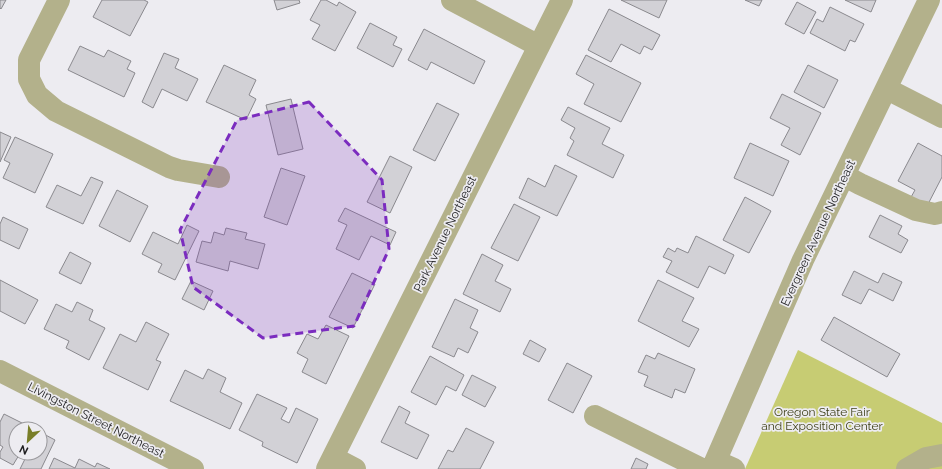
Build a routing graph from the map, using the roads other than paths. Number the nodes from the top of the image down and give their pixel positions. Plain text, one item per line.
1 (59, 0) edge
2 (452, 0) edge
3 (562, 0) edge
4 (929, 0) edge
5 (539, 46) junction
6 (887, 89) junction
7 (942, 117) edge
8 (845, 176) junction
9 (219, 177) dead end
10 (942, 212) edge
11 (0, 371) edge
12 (595, 416) dead end
13 (942, 455) edge
14 (330, 464) edge
15 (716, 467) edge
16 (193, 469) edge
17 (356, 469) edge
18 (907, 469) edge

1 - 9 street
2 - 5 street
3 - 5 street, Park Avenue Northeast
4 - 6 street, Evergreen Avenue Northeast
5 - 14 street, Park Avenue Northeast
6 - 7 street
6 - 8 street, Evergreen Avenue Northeast
8 - 10 street
8 - 15 street, Evergreen Avenue Northeast
11 - 16 street, Livingston Street Northeast
12 - 15 street
13 - 18 street
14 - 17 street

